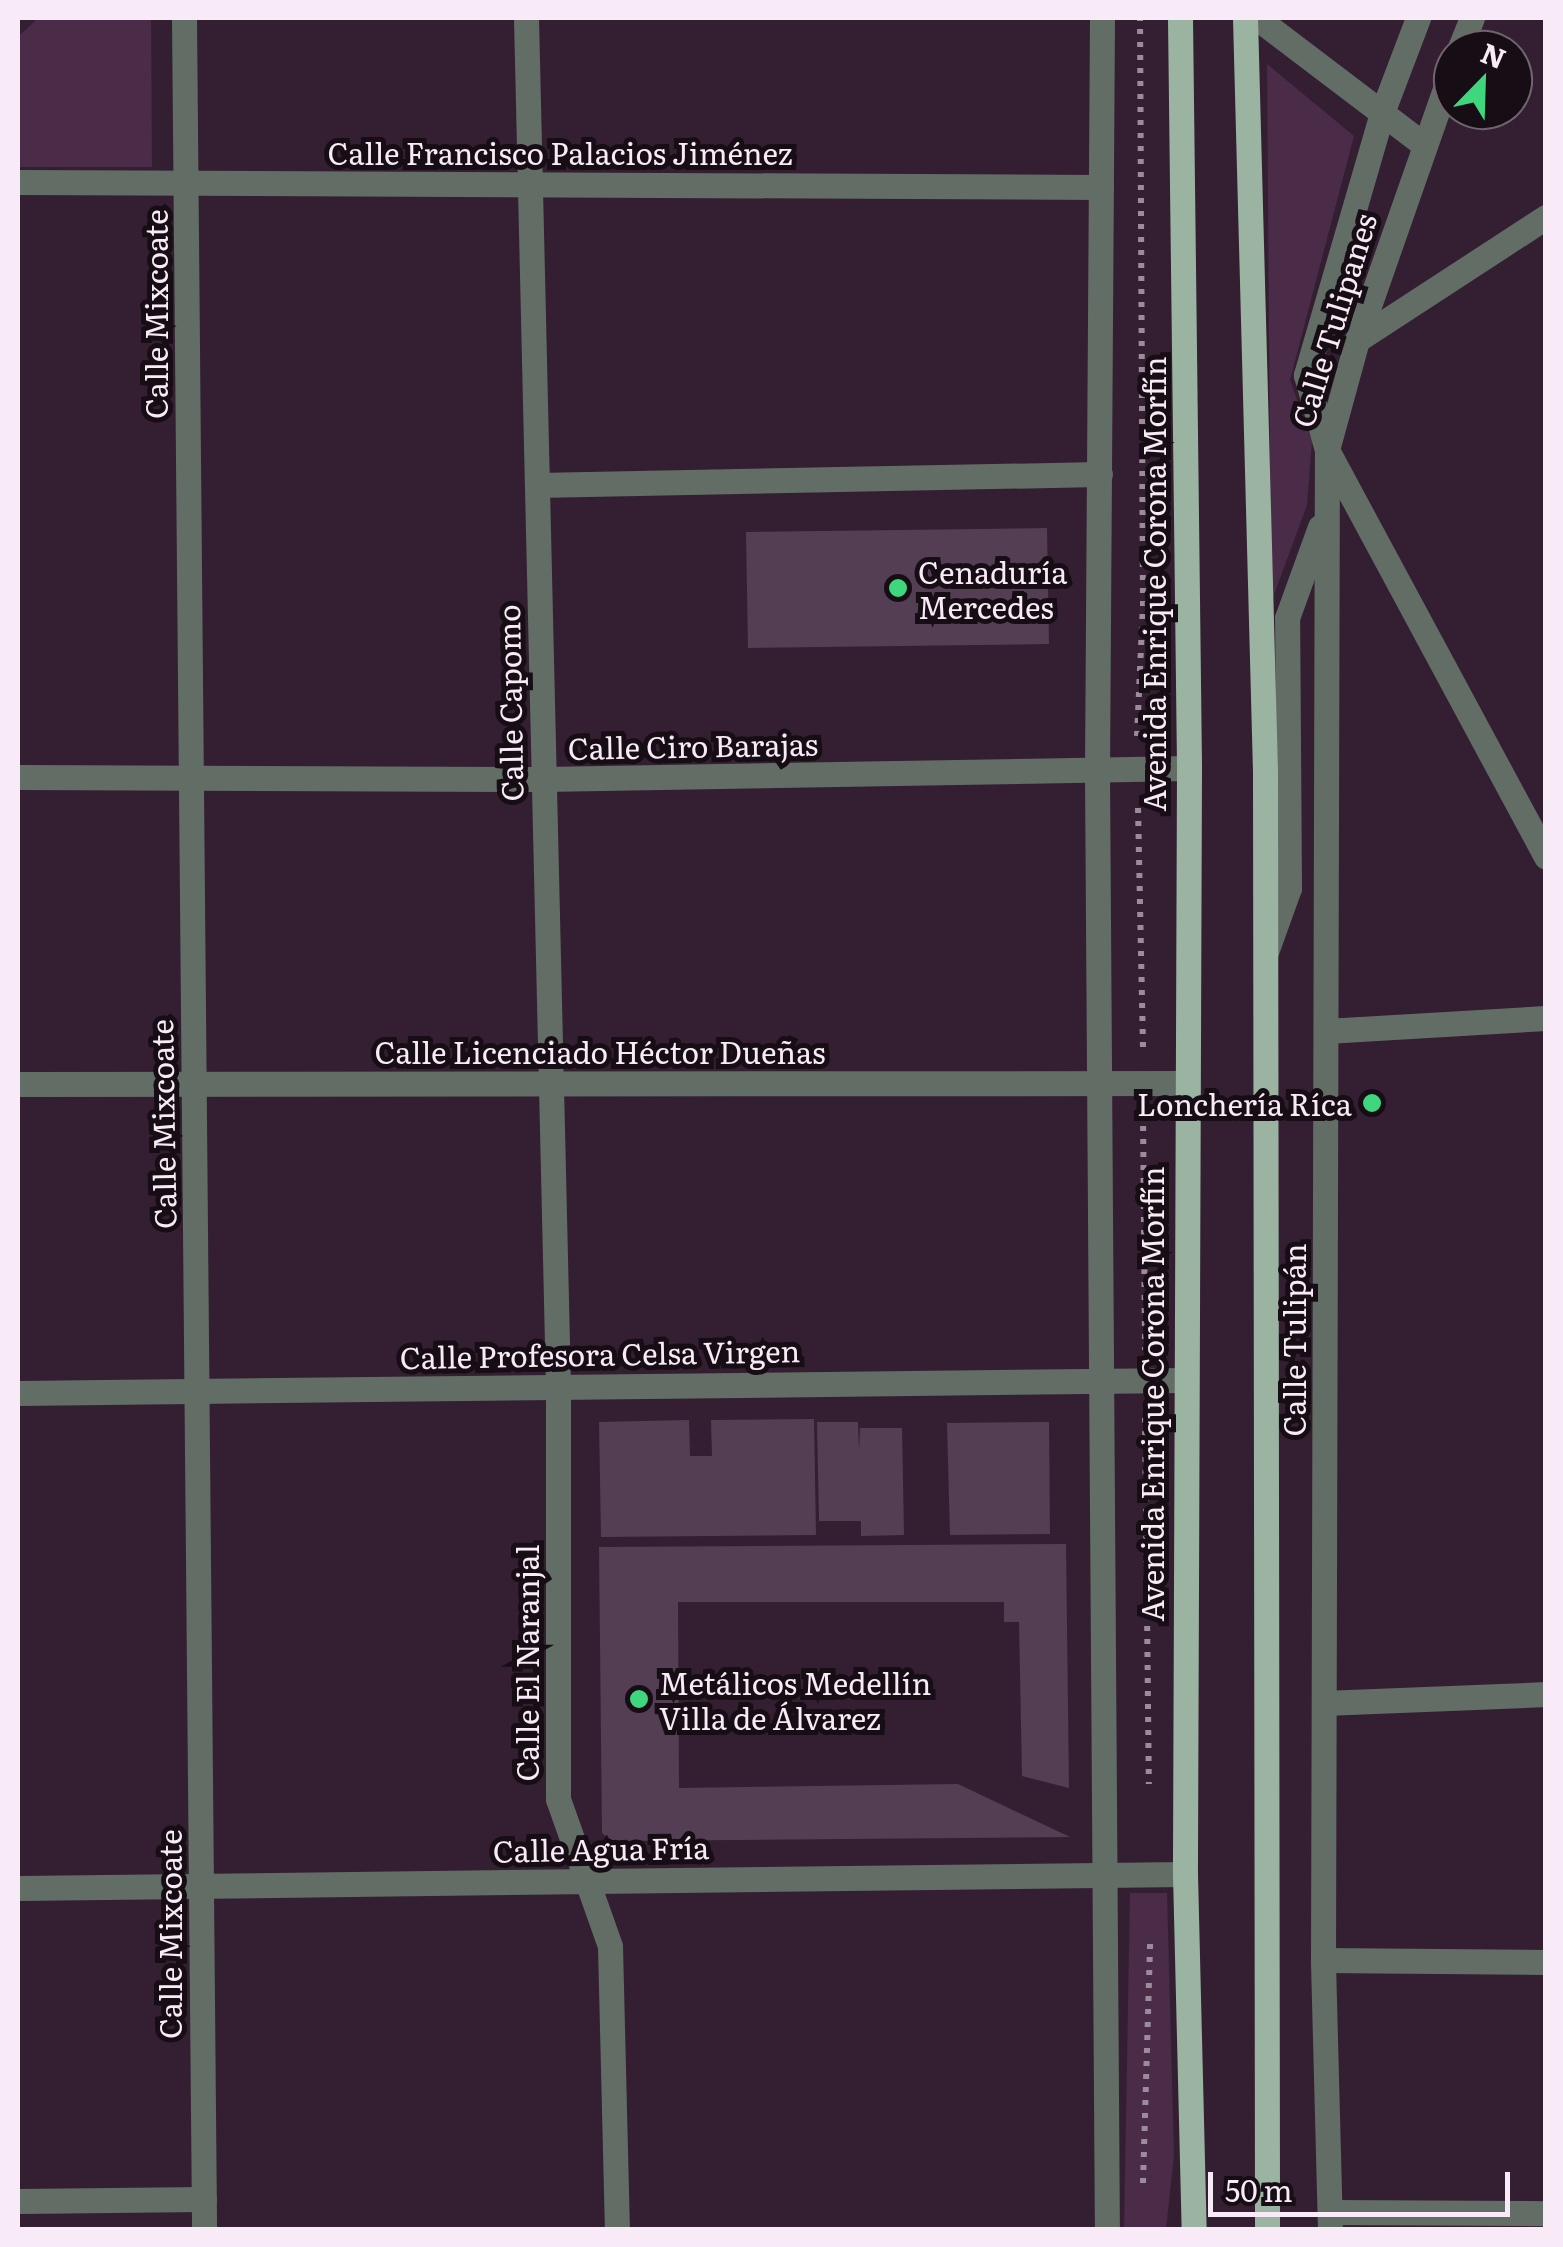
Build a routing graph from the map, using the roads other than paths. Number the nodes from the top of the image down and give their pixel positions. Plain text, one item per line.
1 (184, 18) edge
2 (526, 18) edge
3 (1102, 18) edge
4 (1180, 18) edge
5 (1245, 18) edge
6 (1257, 18) edge
7 (1418, 18) edge
8 (1382, 113) junction
9 (1433, 118) edge
10 (1423, 144) junction
11 (18, 182) edge
12 (186, 182) junction
13 (530, 184) junction
14 (1101, 187) junction
15 (1546, 217) edge
16 (1357, 340) junction
17 (1327, 450) junction
18 (1100, 474) junction
19 (537, 485) junction
20 (1327, 507) junction
21 (1188, 768) junction
22 (1097, 774) junction
23 (18, 777) edge
24 (543, 779) junction
25 (191, 780) junction
26 (1546, 857) edge
27 (1264, 956) junction
28 (1546, 1018) edge
29 (1326, 1031) junction
30 (18, 1084) edge
31 (194, 1084) junction
32 (551, 1084) junction
33 (1102, 1084) junction
34 (1183, 1084) junction
35 (1106, 1380) junction
36 (1184, 1380) junction
37 (558, 1386) junction
38 (197, 1390) junction
39 (18, 1393) edge
40 (1546, 1694) edge
41 (1324, 1704) junction
42 (1185, 1874) junction
43 (1104, 1876) junction
44 (591, 1881) junction
45 (201, 1886) junction
46 (18, 1888) edge
47 (1323, 1960) junction
48 (1546, 1962) edge
49 (204, 2199) junction
50 (18, 2201) edge
51 (1546, 2213) edge
52 (1330, 2221) edge
53 (204, 2230) edge
54 (618, 2230) edge
55 (1107, 2230) edge
56 (1194, 2230) edge
57 (1267, 2230) edge

1 - 12 street, Calle Mixcoate
2 - 13 street, Calle Capomo
3 - 14 street, Avenida Enrique Corona Morfín
4 - 21 main road, Avenida Enrique Corona Morfín
5 - 27 main road
6 - 8 street
7 - 8 street, Calle Tulipanes
8 - 10 street
8 - 17 street, Calle Tulipanes
9 - 10 street, Calle Tulipanes
10 - 16 street, Calle Tulipanes
11 - 12 street, Calle Francisco Palacios Jiménez
12 - 13 street, Calle Francisco Palacios Jiménez
12 - 25 street, Calle Mixcoate
13 - 14 street, Calle Francisco Palacios Jiménez
13 - 19 street, Calle Capomo
14 - 18 street, Avenida Enrique Corona Morfín
15 - 16 street
16 - 17 street, Calle Tulipanes
17 - 20 street, Calle Tulipán
17 - 26 street
18 - 19 street
18 - 22 street, Avenida Enrique Corona Morfín
19 - 24 street, Calle Capomo
20 - 27 street
20 - 29 street, Calle Tulipán
21 - 22 street, Calle Ciro Barajas
21 - 34 main road, Avenida Enrique Corona Morfín
22 - 24 street, Calle Ciro Barajas
22 - 33 street, Avenida Enrique Corona Morfín
23 - 25 street, Calle Ciro Barajas
24 - 25 street, Calle Ciro Barajas
24 - 32 street, Calle Capomo
25 - 31 street, Calle Mixcoate
27 - 57 main road
28 - 29 street
29 - 41 street, Calle Tulipán
30 - 31 street, Calle Licenciado Héctor Dueñas
31 - 32 street, Calle Licenciado Héctor Dueñas
31 - 38 street, Calle Mixcoate
32 - 33 street, Calle Licenciado Héctor Dueñas
32 - 37 street, Calle Capomo
33 - 34 street, Calle Licenciado Héctor Dueñas
33 - 35 street, Avenida Enrique Corona Morfín
34 - 36 main road, Avenida Enrique Corona Morfín
35 - 36 street, Calle Profesora Celsa Virgen
35 - 37 street, Calle Profesora Celsa Virgen
35 - 43 street, Avenida Enrique Corona Morfín
36 - 42 main road, Avenida Enrique Corona Morfín
37 - 38 street, Calle Profesora Celsa Virgen
37 - 44 street, Calle El Naranjal
38 - 39 street, Calle Profesora Celsa Virgen
38 - 45 street, Calle Mixcoate
40 - 41 street
41 - 47 street, Calle Tulipán
42 - 43 street, Calle Agua Fría
42 - 56 main road, Avenida Enrique Corona Morfín
43 - 44 street, Calle Agua Fría
43 - 55 street, Avenida Enrique Corona Morfín
44 - 45 street, Calle Agua Fría
44 - 54 street, Calle El Naranjal
45 - 46 street, Calle Agua Fría
45 - 49 street, Calle Mixcoate
47 - 48 street
47 - 52 street, Calle Tulipán
49 - 50 street
49 - 53 street, Calle Mixcoate
51 - 52 street

